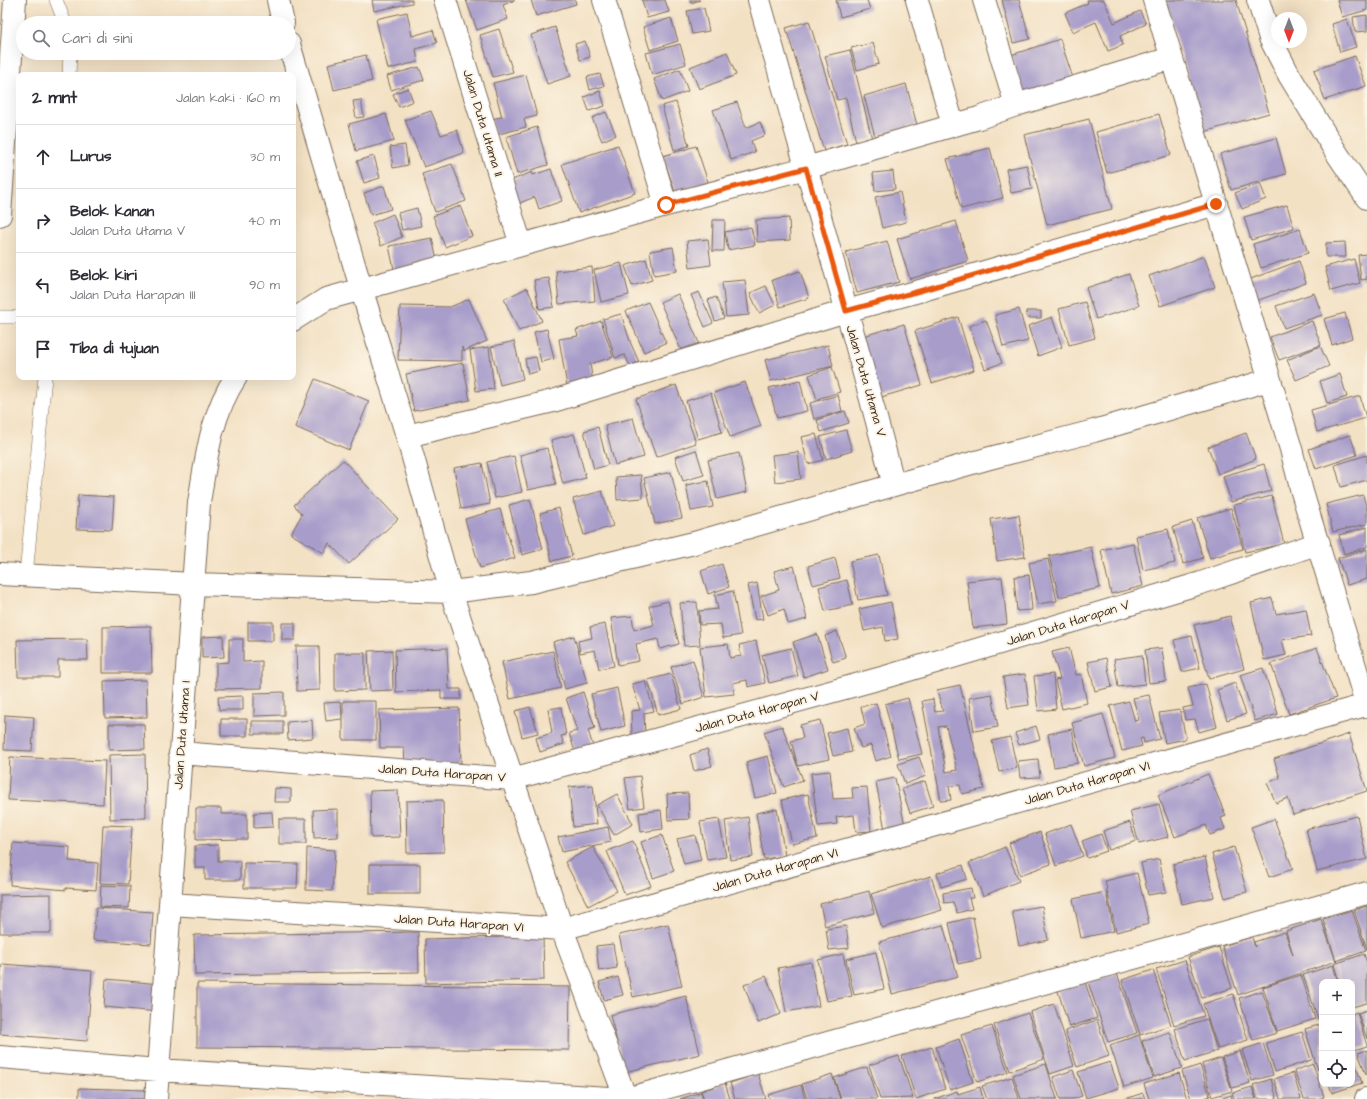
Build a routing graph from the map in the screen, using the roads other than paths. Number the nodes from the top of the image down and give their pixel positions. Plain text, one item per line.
1 (14, 0) edge
2 (56, 0) edge
3 (278, 0) edge
4 (446, 0) edge
5 (604, 0) edge
6 (758, 0) edge
7 (917, 0) edge
8 (984, 0) edge
9 (1154, 0) edge
10 (1258, 0) edge
11 (62, 16) edge
12 (281, 16) edge
13 (1171, 58) junction
14 (70, 60) edge
15 (294, 60) edge
16 (69, 72) edge
17 (1016, 105) junction
18 (953, 125) junction
19 (806, 168) junction
20 (1367, 198) edge
21 (1216, 204) junction
22 (666, 205) junction
23 (0, 215) edge
24 (520, 245) junction
25 (361, 288) junction
26 (846, 311) junction
27 (0, 317) edge
28 (16, 317) edge
29 (296, 318) edge
30 (45, 380) edge
31 (234, 380) edge
32 (1270, 380) junction
33 (407, 436) junction
34 (894, 485) junction
35 (1319, 543) junction
36 (0, 574) edge
37 (26, 575) junction
38 (194, 584) junction
39 (451, 592) junction
40 (1367, 705) edge
41 (180, 753) junction
42 (512, 779) junction
43 (1367, 893) edge
44 (170, 904) junction
45 (562, 929) junction
46 (0, 1057) edge
47 (158, 1070) junction
48 (156, 1099) edge
49 (626, 1099) edge

1 - 23 street
2 - 11 lane
3 - 12 street
4 - 24 street, Jalan Duta Utama II
5 - 22 street
6 - 19 street, Jalan Duta Utama V
7 - 18 street
8 - 17 street
9 - 13 street
10 - 20 street
13 - 17 street
13 - 21 street
14 - 16 lane
15 - 25 street
17 - 18 street
18 - 19 street
19 - 22 street
19 - 26 street, Jalan Duta Utama V
21 - 26 street
21 - 32 street
22 - 24 street
24 - 25 street
25 - 29 street
25 - 33 street
26 - 33 street
26 - 34 street, Jalan Duta Utama V
27 - 28 lane
30 - 37 lane
31 - 38 street, Jalan Duta Utama I
32 - 34 street
32 - 35 street
33 - 39 street
34 - 39 street
35 - 40 street
35 - 42 street, Jalan Duta Harapan V
36 - 37 street
37 - 38 street
38 - 39 street
38 - 41 street, Jalan Duta Utama I
39 - 42 street
40 - 45 street, Jalan Duta Harapan VI
41 - 42 street, Jalan Duta Harapan V
41 - 44 street, Jalan Duta Utama I
42 - 45 street
43 - 49 street
44 - 45 street, Jalan Duta Harapan VI
44 - 47 street, Jalan Duta Utama I
45 - 49 street
46 - 47 street
47 - 48 street, Jalan Duta Utama I
47 - 49 street

